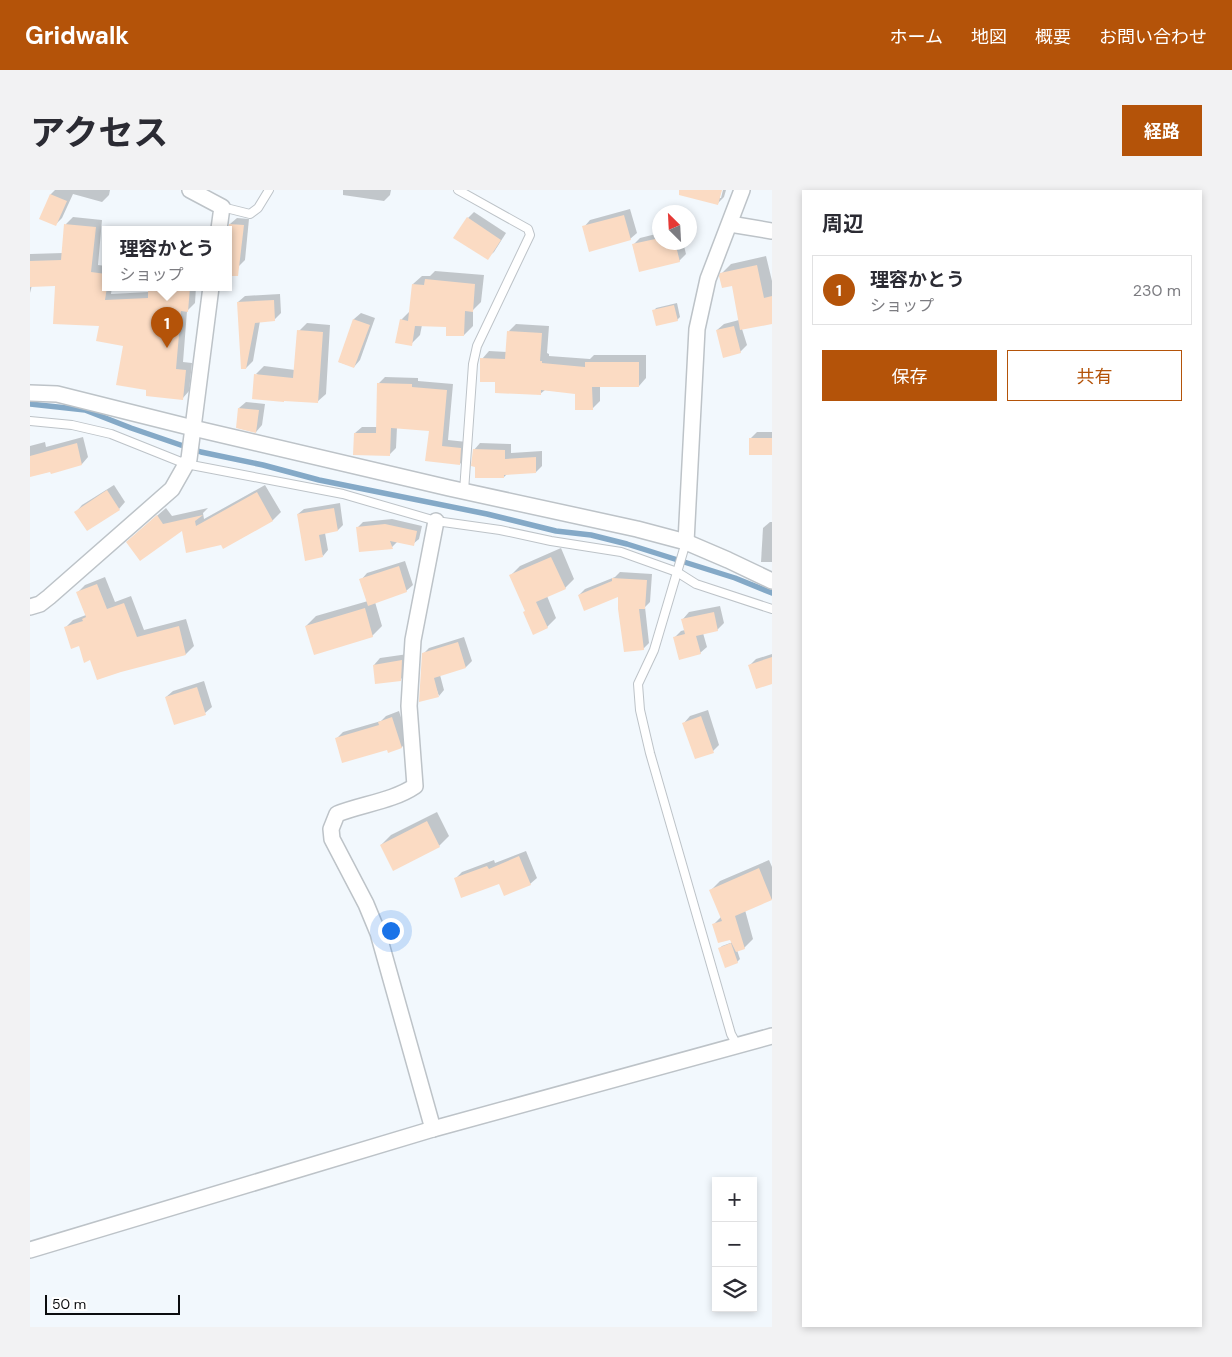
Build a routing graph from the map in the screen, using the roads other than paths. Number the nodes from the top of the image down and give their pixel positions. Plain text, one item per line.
1 (190, 190) edge
2 (269, 190) edge
3 (458, 190) edge
4 (742, 190) edge
5 (222, 207) junction
6 (730, 224) junction
7 (219, 226) edge
8 (772, 231) edge
9 (211, 291) edge
10 (30, 393) edge
11 (30, 421) edge
12 (193, 428) junction
13 (187, 462) junction
14 (464, 491) junction
15 (436, 522) junction
16 (685, 546) junction
17 (678, 571) junction
18 (772, 581) edge
19 (30, 607) edge
20 (772, 609) edge
21 (772, 1036) edge
22 (737, 1046) junction
23 (433, 1130) junction
24 (30, 1250) edge

1 - 5 street
2 - 5 lane
3 - 14 lane
4 - 6 street
5 - 7 street
6 - 8 street
6 - 16 street
9 - 12 street
10 - 12 street
11 - 13 lane
12 - 13 street
12 - 14 street
13 - 15 lane
13 - 19 street
14 - 16 street
15 - 17 lane
15 - 23 street
16 - 17 lane
16 - 18 street
17 - 20 lane
17 - 22 lane
21 - 22 street
22 - 23 street
23 - 24 street

